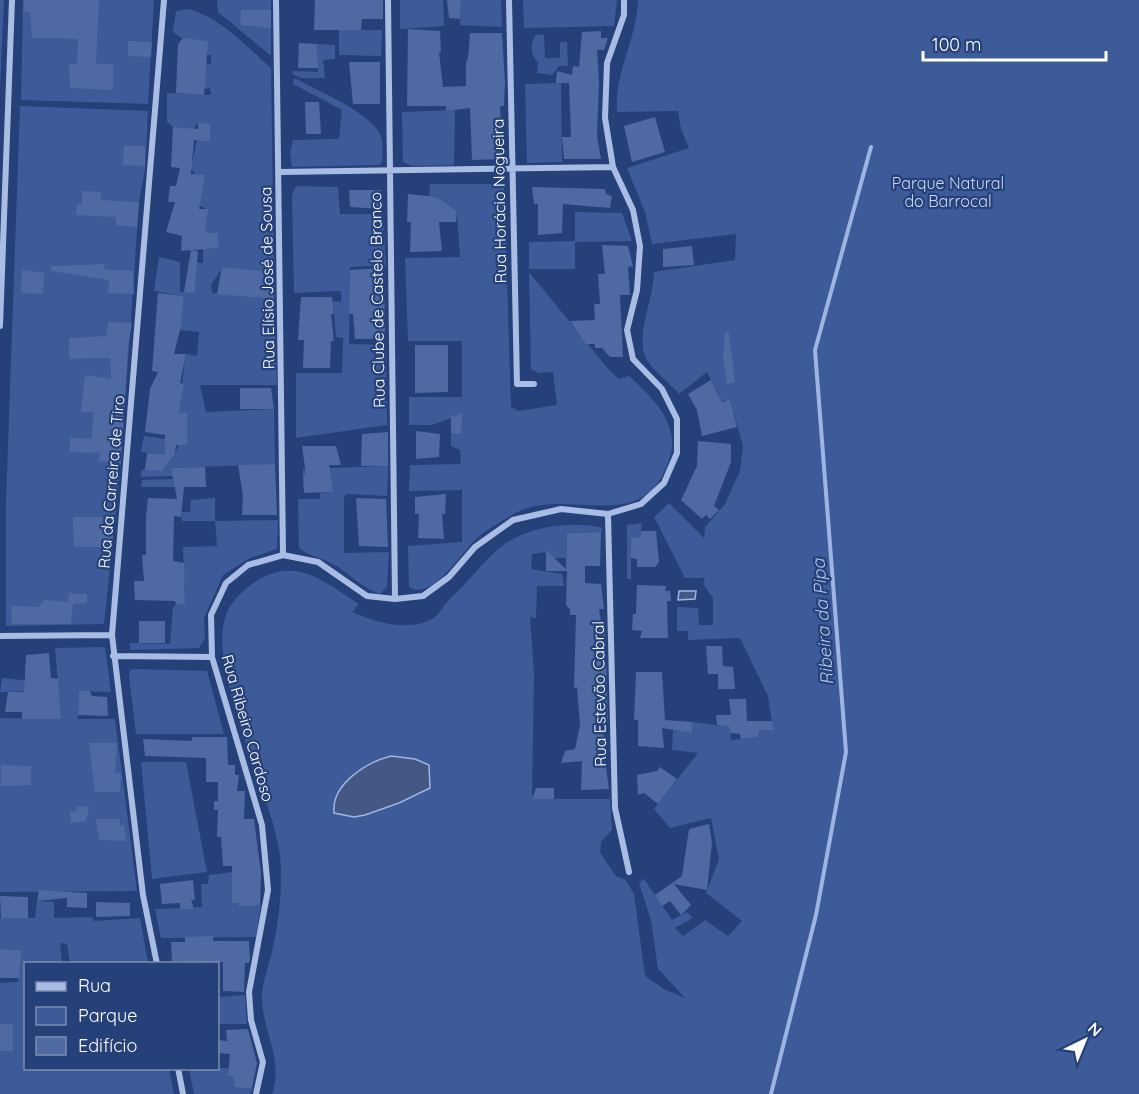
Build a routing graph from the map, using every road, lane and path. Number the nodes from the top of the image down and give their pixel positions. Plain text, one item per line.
1 (12, 0) edge
2 (164, 0) edge
3 (276, 0) edge
4 (388, 0) edge
5 (509, 0) edge
6 (624, 0) edge
7 (613, 167) junction
8 (511, 169) junction
9 (280, 172) junction
10 (389, 172) junction
11 (0, 326) edge
12 (534, 384) dead end
13 (608, 514) junction
14 (283, 555) junction
15 (395, 599) junction
16 (112, 635) junction
17 (0, 636) edge
18 (113, 656) junction
19 (212, 657) junction
20 (629, 872) dead end
21 (157, 962) edge
22 (178, 1070) edge
23 (183, 1094) edge
24 (256, 1094) edge

1 - 11 street
2 - 16 street, Rua da Carreira de Tiro
3 - 9 street, Rua Elísio José de Sousa
4 - 10 street, Rua Clube de Castelo Branco
5 - 8 street, Rua Horácio Nogueira
6 - 7 street
7 - 8 street
7 - 13 street
8 - 10 street
8 - 12 street, Rua Horácio Nogueira
9 - 10 street
9 - 14 street, Rua Elísio José de Sousa
10 - 15 street, Rua Clube de Castelo Branco
13 - 15 street, Rua Ribeiro Cardoso
13 - 20 street, Rua Estevão Cabral
14 - 15 street, Rua Ribeiro Cardoso
14 - 19 street, Rua Ribeiro Cardoso
16 - 17 street
16 - 18 street, Rua da Carreira de Tiro
18 - 19 street
18 - 21 street, Rua da Carreira de Tiro
19 - 24 street, Rua Ribeiro Cardoso
22 - 23 street

